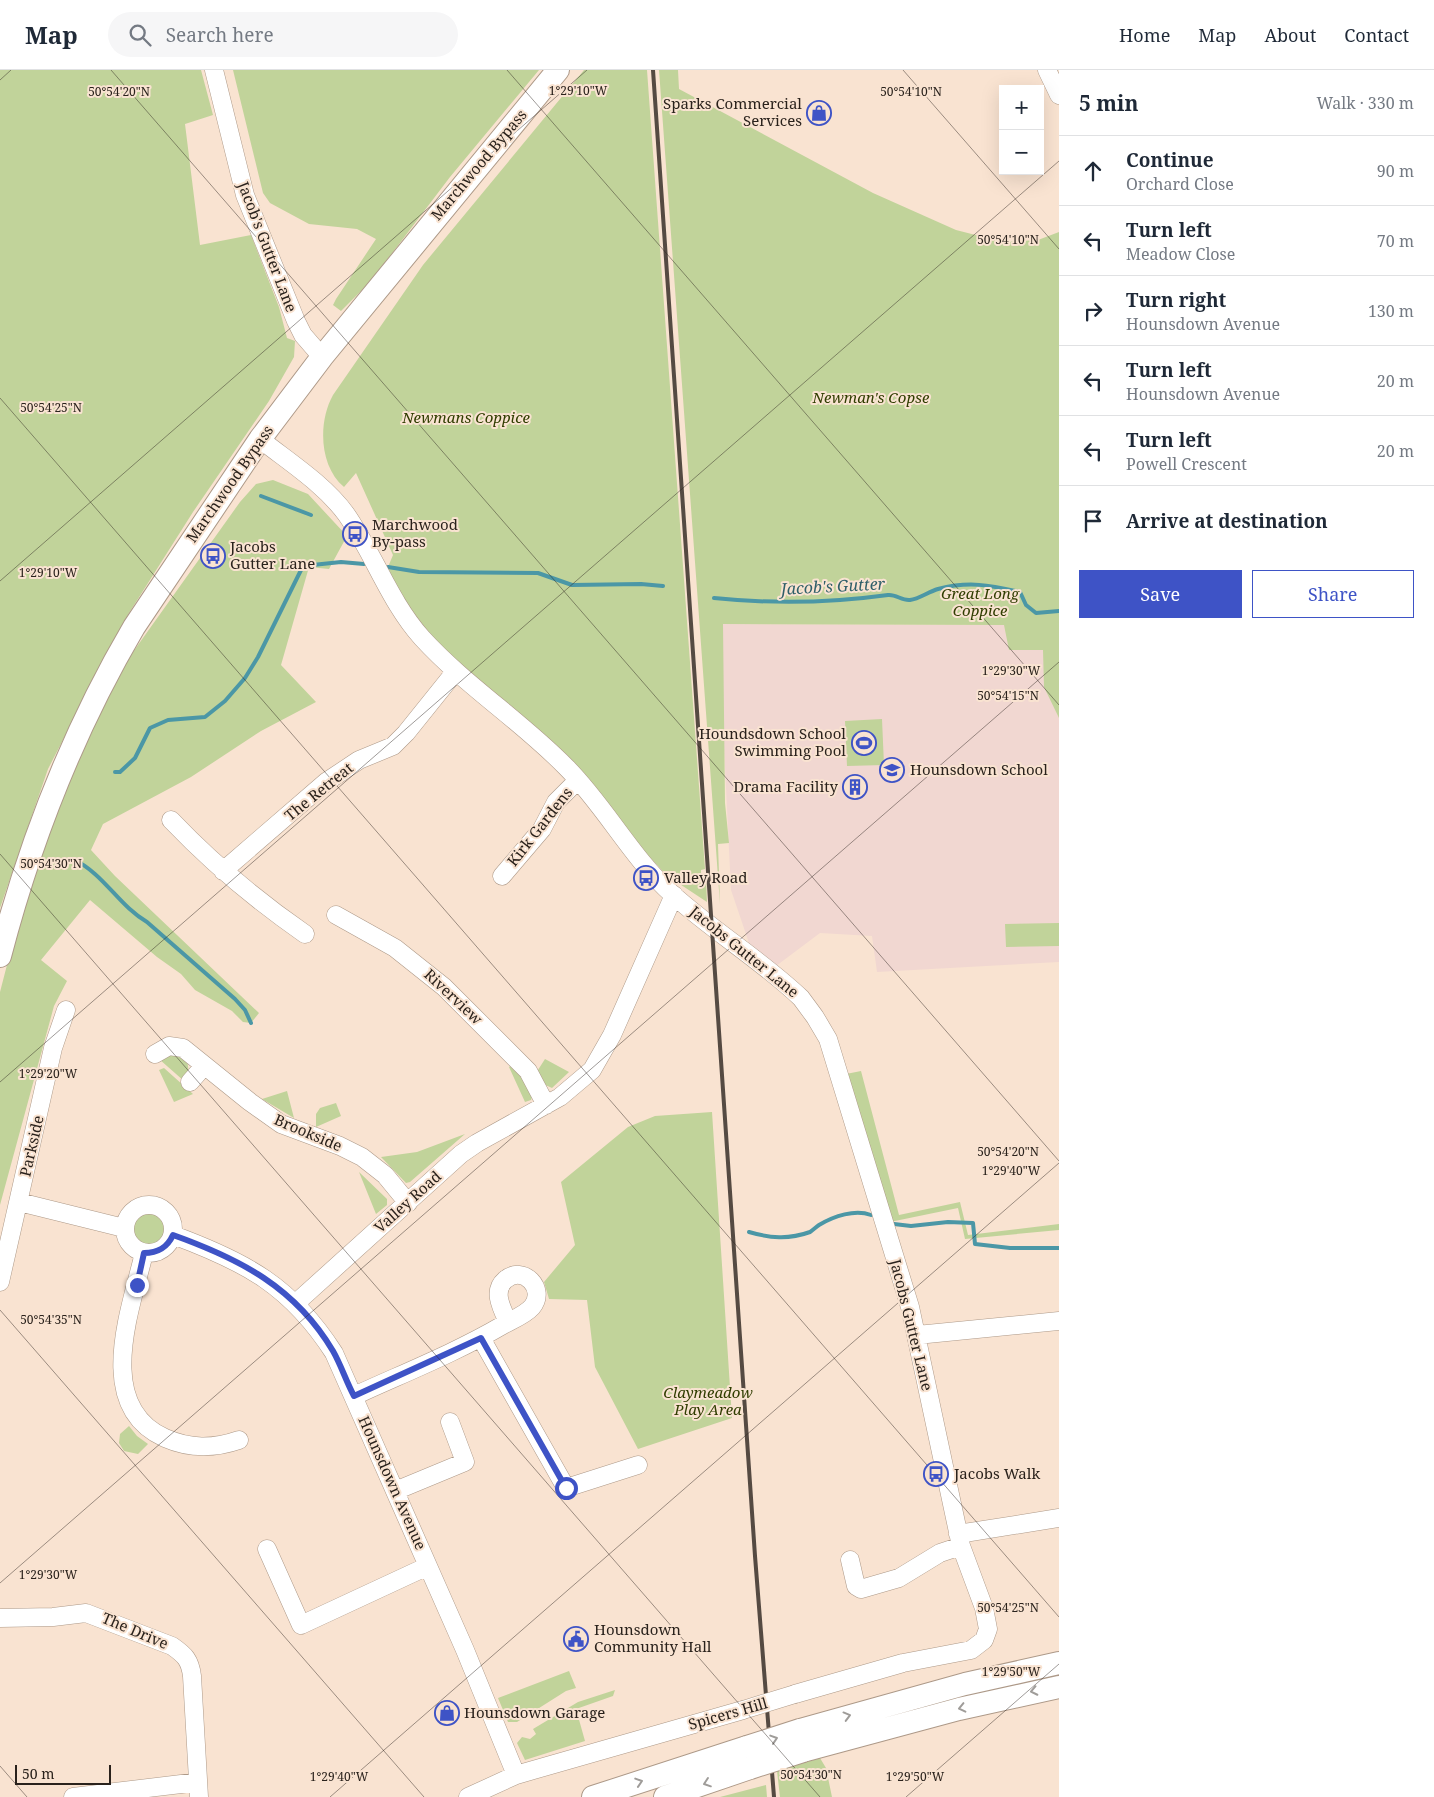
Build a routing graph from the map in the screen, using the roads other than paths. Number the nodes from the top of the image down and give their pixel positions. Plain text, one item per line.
1 (214, 70) edge
2 (558, 70) edge
3 (1046, 70) edge
4 (1059, 95) edge
5 (322, 357) junction
6 (260, 439) junction
7 (455, 672) junction
8 (578, 780) junction
9 (171, 820) dead end
10 (222, 871) junction
11 (502, 876) dead end
12 (674, 896) junction
13 (336, 915) dead end
14 (305, 934) dead end
15 (0, 956) edge
16 (66, 1010) dead end
17 (155, 1054) dead end
18 (204, 1066) junction
19 (190, 1082) dead end
20 (546, 1105) junction
21 (19, 1202) junction
22 (408, 1203) junction
23 (124, 1228) junction
24 (173, 1235) junction
25 (144, 1253) junction
26 (0, 1282) edge
27 (296, 1303) junction
28 (1059, 1321) edge
29 (508, 1322) dead end
30 (917, 1335) junction
31 (481, 1338) junction
32 (354, 1396) junction
33 (450, 1422) dead end
34 (239, 1440) dead end
35 (638, 1465) dead end
36 (395, 1490) junction
37 (1059, 1518) edge
38 (959, 1540) junction
39 (267, 1549) dead end
40 (850, 1560) dead end
41 (428, 1566) junction
42 (0, 1618) edge
43 (987, 1636) joint
44 (1059, 1663) edge
45 (1059, 1686) edge
46 (802, 1740) junction
47 (749, 1758) junction
48 (516, 1775) junction
49 (198, 1790) edge
50 (73, 1797) edge
51 (468, 1797) edge
52 (593, 1797) edge
53 (665, 1797) edge

1 - 5 street, Jacob's Gutter Lane
2 - 5 main road, Marchwood Bypass
3 - 4 street
5 - 6 main road, Marchwood Bypass
6 - 7 street, Jacobs Gutter Lane
6 - 15 main road, Marchwood Bypass
7 - 8 street, Jacobs Gutter Lane
7 - 10 street, The Retreat
8 - 11 street, Kirk Gardens
8 - 12 street, Jacobs Gutter Lane
9 - 10 street
10 - 14 street
12 - 20 street, Valley Road
12 - 30 street, Jacobs Gutter Lane
13 - 20 street, Riverview
16 - 21 street, Parkside
17 - 18 street, Brookside
18 - 19 street
18 - 22 street, Brookside
20 - 22 street, Valley Road
21 - 23 street
21 - 26 street, Parkside
22 - 27 street, Valley Road
23 - 24 street
23 - 25 street
24 - 25 street
24 - 27 street, Hounsdown Avenue
25 - 34 street
27 - 32 street, Hounsdown Avenue
28 - 30 street
29 - 31 street
30 - 38 street, Jacobs Gutter Lane
31 - 32 street
31 - 35 street
32 - 36 street, Hounsdown Avenue
33 - 36 street
36 - 41 street, Hounsdown Avenue
37 - 38 street
38 - 40 street
38 - 43 street, Jacobs Gutter Lane
39 - 41 street
41 - 48 street, Hounsdown Avenue
42 - 49 street, The Drive
43 - 48 street, Spicers Hill, bridge
46 -> 44 main road
45 -> 46 main road
46 - 47 main road, bridge
52 -> 47 main road
47 -> 53 main road
48 - 51 street, Spicers Hill
49 - 50 street

